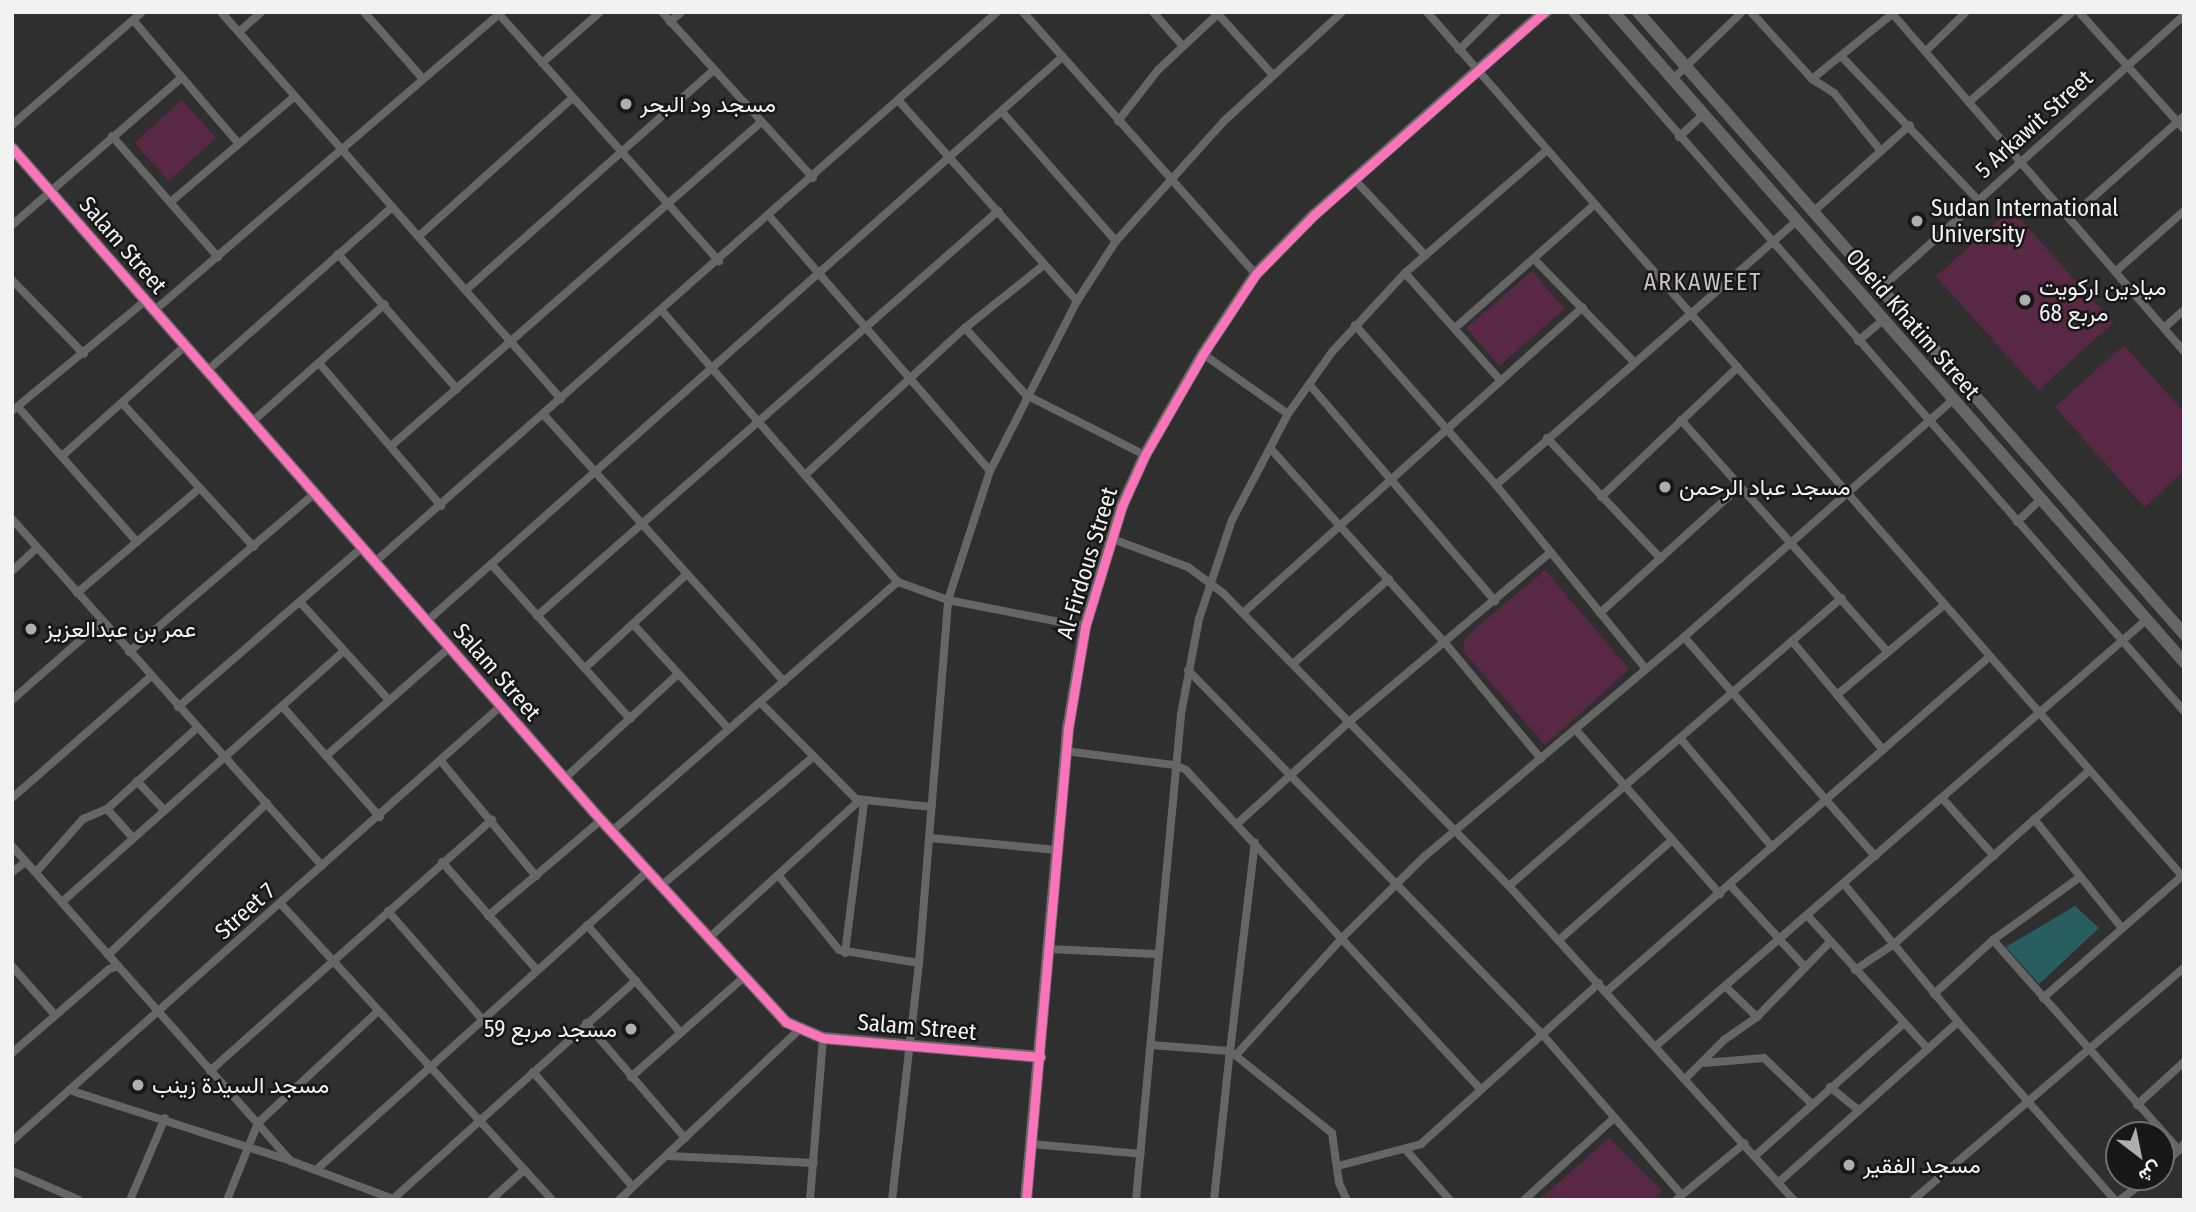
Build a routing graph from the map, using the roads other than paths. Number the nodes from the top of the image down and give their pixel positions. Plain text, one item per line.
1 (142, 12) edge
2 (222, 12) edge
3 (261, 12) edge
4 (364, 12) edge
5 (599, 12) edge
6 (662, 12) edge
7 (681, 12) edge
8 (997, 12) edge
9 (1023, 12) edge
10 (1153, 12) edge
11 (1342, 12) edge
12 (1427, 12) edge
13 (1497, 12) edge
14 (1572, 12) edge
15 (1638, 12) edge
16 (1742, 12) edge
17 (1751, 12) edge
18 (1966, 12) edge
19 (2073, 12) edge
20 (2079, 12) edge
21 (498, 13) edge
22 (1219, 13) edge
23 (1543, 13) edge
24 (1614, 13) edge
25 (1892, 13) edge
26 (2184, 15) edge
27 (133, 20) junction
28 (670, 22) junction
29 (239, 32) junction
30 (1182, 45) junction
31 (1459, 50) junction
32 (1926, 51) junction
33 (1842, 57) junction
34 (1061, 58) junction
35 (542, 64) junction
36 (2127, 65) junction
37 (1686, 66) junction
38 (714, 69) junction
39 (1477, 71) junction
40 (1272, 74) junction
41 (182, 77) junction
42 (423, 79) junction
43 (1673, 79) junction
44 (1812, 79) junction
45 (295, 96) junction
46 (572, 98) junction
47 (899, 101) junction
48 (1969, 102) junction
49 (1003, 113) junction
50 (1704, 114) junction
51 (1118, 121) junction
52 (761, 122) junction
53 (2182, 122) edge
54 (12, 125) edge
55 (1910, 125) junction
56 (112, 136) junction
57 (1679, 137) junction
58 (238, 143) junction
59 (12, 148) edge
60 (342, 150) junction
61 (1546, 151) junction
62 (1881, 151) junction
63 (619, 152) junction
64 (950, 157) junction
65 (2022, 162) junction
66 (813, 178) junction
67 (1170, 178) junction
68 (1354, 179) junction
69 (48, 190) junction
70 (173, 200) junction
71 (1978, 201) junction
72 (1595, 204) junction
73 (667, 205) junction
74 (392, 206) junction
75 (2184, 211) edge
76 (998, 212) junction
77 (1813, 212) junction
78 (770, 217) junction
79 (2070, 218) junction
80 (1797, 221) junction
81 (12, 225) edge
82 (419, 236) junction
83 (1116, 241) junction
84 (1771, 244) junction
85 (338, 254) junction
86 (1425, 256) junction
87 (218, 257) junction
88 (1534, 259) junction
89 (719, 261) junction
90 (1044, 265) junction
91 (2116, 271) junction
92 (819, 272) junction
93 (1405, 273) junction
94 (1256, 274) junction
95 (14, 283) edge
96 (467, 289) junction
97 (1880, 289) junction
98 (1077, 301) junction
99 (385, 304) junction
100 (151, 305) junction
101 (1583, 307) junction
102 (2184, 310) edge
103 (663, 312) junction
104 (1689, 315) junction
105 (1882, 321) junction
106 (867, 326) junction
107 (1355, 326) junction
108 (965, 328) junction
109 (1455, 328) junction
110 (2164, 328) junction
111 (1858, 341) junction
112 (513, 342) junction
113 (186, 345) junction
114 (2184, 351) edge
115 (84, 354) junction
116 (1203, 354) junction
117 (1634, 362) junction
118 (319, 363) junction
119 (1738, 367) junction
120 (208, 370) junction
121 (715, 370) junction
122 (911, 377) junction
123 (1501, 380) junction
124 (1309, 384) junction
125 (457, 389) junction
126 (1026, 395) junction
127 (561, 399) junction
128 (1951, 402) junction
129 (122, 403) junction
130 (15, 409) edge
131 (1288, 414) junction
132 (544, 415) junction
133 (253, 421) junction
134 (760, 421) junction
135 (1681, 421) junction
136 (1927, 422) junction
137 (1448, 429) junction
138 (1547, 438) junction
139 (391, 446) junction
140 (1270, 448) junction
141 (1145, 455) junction
142 (62, 456) junction
143 (990, 471) junction
144 (595, 474) junction
145 (806, 474) junction
146 (1391, 480) junction
147 (1496, 485) junction
148 (1739, 487) junction
149 (200, 488) junction
150 (315, 493) junction
151 (1847, 493) junction
152 (1601, 497) junction
153 (2040, 500) junction
154 (441, 506) junction
155 (12, 519) edge
156 (2017, 522) junction
157 (642, 524) junction
158 (1340, 525) junction
159 (1110, 538) junction
160 (137, 542) junction
161 (1791, 543) junction
162 (254, 547) junction
163 (363, 547) junction
164 (37, 548) junction
165 (1551, 552) junction
166 (1661, 559) junction
167 (376, 561) junction
168 (492, 565) junction
169 (12, 571) edge
170 (687, 574) junction
171 (1390, 579) junction
172 (1209, 580) junction
173 (898, 582) junction
174 (77, 593) junction
175 (1841, 598) junction
176 (948, 600) junction
177 (1495, 601) junction
178 (300, 602) junction
179 (1943, 606) junction
180 (1242, 613) junction
181 (1601, 613) junction
182 (537, 616) junction
183 (2146, 620) junction
184 (427, 621) junction
185 (101, 622) junction
186 (632, 624) junction
187 (1085, 627) junction
188 (2184, 634) edge
189 (1684, 637) junction
190 (2123, 640) junction
191 (1792, 641) junction
192 (1446, 644) junction
193 (449, 648) junction
194 (129, 652) junction
195 (343, 652) junction
196 (1888, 652) junction
197 (1989, 657) junction
198 (2184, 662) edge
199 (1294, 663) junction
200 (585, 668) junction
201 (1646, 669) junction
202 (1188, 670) junction
203 (678, 674) junction
204 (150, 677) junction
205 (784, 682) junction
206 (1732, 692) junction
207 (1838, 694) junction
208 (389, 700) junction
209 (12, 701) edge
210 (760, 702) junction
211 (282, 706) junction
212 (500, 706) junction
213 (178, 708) junction
214 (2184, 711) edge
215 (2039, 714) junction
216 (629, 719) junction
217 (1349, 722) junction
218 (197, 729) junction
219 (729, 729) junction
220 (1575, 729) junction
221 (1680, 738) junction
222 (1883, 750) junction
223 (1065, 751) junction
224 (326, 756) junction
225 (814, 756) junction
226 (223, 757) junction
227 (1541, 759) junction
228 (440, 760) junction
229 (1175, 765) junction
230 (2088, 772) junction
231 (1292, 774) junction
232 (565, 778) junction
233 (137, 781) junction
234 (1624, 785) junction
235 (12, 798) edge
236 (1942, 798) junction
237 (1826, 799) junction
238 (862, 801) junction
239 (267, 803) junction
240 (932, 807) junction
241 (107, 808) junction
242 (163, 809) junction
243 (380, 817) junction
244 (2034, 819) junction
245 (492, 820) junction
246 (601, 820) junction
247 (1238, 823) junction
248 (611, 832) junction
249 (1458, 832) junction
250 (132, 836) junction
251 (930, 838) junction
252 (1672, 839) junction
253 (1255, 842) junction
254 (12, 846) edge
255 (1772, 847) junction
256 (1056, 850) junction
257 (1875, 856) junction
258 (1994, 856) junction
259 (26, 862) junction
260 (442, 862) junction
261 (322, 866) junction
262 (649, 870) junction
263 (12, 872) edge
264 (36, 872) junction
265 (536, 876) junction
266 (779, 876) junction
267 (2080, 877) junction
268 (2183, 877) edge
269 (1844, 884) junction
270 (662, 885) junction
271 (1399, 885) junction
272 (1730, 885) junction
273 (1509, 886) junction
274 (1720, 894) junction
275 (62, 902) junction
276 (281, 904) junction
277 (388, 911) junction
278 (1807, 915) junction
279 (488, 916) junction
280 (587, 925) junction
281 (2122, 928) junction
282 (710, 937) junction
283 (1342, 938) junction
284 (1780, 939) junction
285 (1559, 940) junction
286 (1993, 940) junction
287 (1830, 942) junction
288 (1894, 944) junction
289 (1048, 949) junction
290 (845, 953) junction
291 (1156, 954) junction
292 (108, 955) junction
293 (330, 960) junction
294 (919, 963) junction
295 (119, 966) junction
296 (1805, 967) junction
297 (13, 968) edge
298 (2184, 968) edge
299 (536, 970) junction
300 (1855, 970) junction
301 (744, 977) junction
302 (636, 981) junction
303 (1599, 983) junction
304 (1726, 986) junction
305 (1606, 991) junction
306 (1934, 994) junction
307 (2043, 998) junction
308 (378, 1011) junction
309 (159, 1013) junction
310 (55, 1015) junction
311 (1757, 1017) junction
312 (482, 1019) junction
313 (1958, 1022) junction
314 (586, 1023) junction
315 (1904, 1023) junction
316 (798, 1031) junction
317 (681, 1033) junction
318 (1542, 1034) junction
319 (823, 1038) junction
320 (1151, 1045) junction
321 (1657, 1045) junction
322 (911, 1046) junction
323 (1927, 1048) junction
324 (2089, 1050) junction
325 (12, 1053) edge
326 (1234, 1053) junction
327 (1040, 1057) junction
328 (2184, 1062) edge
329 (1704, 1063) junction
330 (428, 1065) junction
331 (211, 1071) junction
332 (533, 1072) junction
333 (631, 1077) junction
334 (1686, 1078) junction
335 (1830, 1087) junction
336 (69, 1090) junction
337 (1481, 1090) junction
338 (2028, 1102) junction
339 (1812, 1104) junction
340 (2137, 1105) junction
341 (1858, 1110) junction
342 (165, 1118) junction
343 (1614, 1118) junction
344 (478, 1119) junction
345 (258, 1124) junction
346 (685, 1138) junction
347 (12, 1141) edge
348 (1745, 1143) junction
349 (1032, 1144) junction
350 (247, 1145) junction
351 (2181, 1147) edge
352 (1406, 1150) junction
353 (1141, 1154) junction
354 (1756, 1155) junction
355 (667, 1156) junction
356 (292, 1161) junction
357 (814, 1163) junction
358 (1338, 1166) junction
359 (316, 1170) junction
360 (524, 1170) junction
361 (12, 1171) edge
362 (1779, 1182) junction
363 (633, 1187) junction
364 (1679, 1197) edge
365 (66, 1198) edge
366 (383, 1198) edge
367 (395, 1199) edge
368 (79, 1200) edge
369 (130, 1200) edge
370 (227, 1200) edge
371 (491, 1200) edge
372 (552, 1200) edge
373 (619, 1200) edge
374 (810, 1200) edge
375 (892, 1200) edge
376 (1027, 1200) edge
377 (1136, 1200) edge
378 (1214, 1200) edge
379 (1347, 1200) edge
380 (1450, 1200) edge
381 (1524, 1200) edge
382 (1794, 1200) edge
383 (1913, 1200) edge
384 (2118, 1200) edge

1 - 27 street
2 - 29 street
3 - 29 street
4 - 42 street
5 - 35 street
6 - 28 street
7 - 28 street
8 - 47 street
9 - 34 street
10 - 30 street
11 - 40 street
12 - 31 street
13 - 31 street
14 - 57 street
15 - 37 main road, Obeid Khatim Street
16 - 37 street
17 - 44 street
18 - 32 street
19 - 48 street
20 - 36 street
21 - 35 street
21 - 42 street
22 - 30 street
22 - 40 street
23 - 39 street, Al-Firdous Street
24 - 43 main road, Obeid Khatim Street
25 - 32 street
25 - 33 street
26 - 36 street, 5 Arkawit Street
27 - 41 street
27 - 54 street
28 - 38 street
29 - 45 street
30 - 51 street
31 - 39 street
32 - 48 street
33 - 44 street
33 - 55 street
34 - 49 street
34 - 51 street
35 - 46 street
36 - 53 street
36 - 65 street, 5 Arkawit Street
37 - 43 street
37 - 77 main road, Obeid Khatim Street
38 - 52 street
38 - 63 street
39 - 61 street
39 - 68 street, Al-Firdous Street
40 - 67 street
41 - 56 street
41 - 58 street
42 - 60 street
43 - 50 main road, Obeid Khatim Street
44 - 62 street
45 - 58 street
45 - 60 street
46 - 63 street
46 - 82 street
47 - 64 street
47 - 66 street
48 - 65 street
49 - 64 street
49 - 83 street
50 - 57 street
50 - 80 main road, Obeid Khatim Street
51 - 67 street
52 - 66 street
52 - 73 street
53 - 79 street
55 - 62 street
55 - 71 street
56 - 69 street
56 - 70 street
57 - 84 street
58 - 70 street
59 - 69 street, Salam Street
60 - 74 street
60 - 87 street
61 - 72 street
61 - 86 street
62 - 77 street
63 - 73 street
63 - 96 street
64 - 76 street
64 - 92 street
65 - 71 street, 5 Arkawit Street
65 - 79 street
66 - 78 street
67 - 83 street
67 - 94 street
68 - 86 street
68 - 94 street, Al-Firdous Street
69 - 81 street
69 - 100 street, Salam Street
70 - 87 street
71 - 97 street, 5 Arkawit Street
72 - 88 street
72 - 104 street
73 - 89 street
73 - 112 street
74 - 82 street
74 - 85 street
75 - 91 street
76 - 90 street
76 - 106 street
77 - 97 main road, Obeid Khatim Street
78 - 89 street
78 - 92 street
79 - 91 street
80 - 84 street
80 - 105 main road, Obeid Khatim Street
82 - 96 street
83 - 98 street
84 - 104 street
84 - 111 street
85 - 99 street
85 - 120 street
86 - 93 street
87 - 100 street
88 - 101 street
88 - 109 street
89 - 103 street
90 - 98 street
90 - 108 street
91 - 110 street
92 - 106 street
92 - 121 street
93 - 107 street
93 - 109 street
94 - 116 street, Al-Firdous Street
95 - 115 street
96 - 112 street
97 - 188 main road, Obeid Khatim Street
98 - 126 street
99 - 118 street
99 - 125 street
100 - 113 street, Salam Street
100 - 115 street
101 - 117 street
101 - 123 street
102 - 110 street
103 - 121 street
103 - 127 street
104 - 117 street
104 - 119 street
105 - 111 street
105 - 128 main road, Obeid Khatim Street
106 - 122 street
106 - 134 street
107 - 124 street
107 - 137 street
108 - 122 street
108 - 126 street
109 - 123 street
110 - 114 street
111 - 136 street
112 - 125 street
112 - 127 street
113 - 120 street, Salam Street
113 - 129 street
115 - 130 street
116 - 131 street
116 - 141 street, Al-Firdous Street
117 - 138 street
118 - 133 street
118 - 139 street
119 - 135 street
119 - 151 street
120 - 133 street, Salam Street
121 - 134 street
121 - 144 street
122 - 143 street
122 - 145 street
123 - 137 street
124 - 131 street
124 - 146 street
125 - 139 street
126 - 141 street
126 - 143 street
127 - 132 street
128 - 136 street
128 - 153 main road, Obeid Khatim Street
129 - 142 street
129 - 149 street
130 - 142 street
131 - 140 street
132 - 144 street
132 - 154 street
133 - 150 street, Salam Street
134 - 145 street
134 - 157 street
135 - 148 street
135 - 152 street
136 - 151 street
136 - 156 street
137 - 146 street
137 - 147 street
138 - 147 street
138 - 152 street
139 - 154 street
140 - 158 street
140 - 172 street
141 - 159 street, Al-Firdous Street
142 - 160 street
143 - 176 street
144 - 157 street
144 - 168 street
145 - 173 street
146 - 158 street
146 - 177 street
147 - 165 street
148 - 161 street
148 - 166 street
149 - 160 street
149 - 162 street
150 - 162 street
150 - 163 street, Salam Street
151 - 161 street
151 - 179 street
152 - 166 street
153 - 156 street
153 - 183 main road, Obeid Khatim Street
154 - 167 street
155 - 164 street
156 - 190 street
157 - 170 street
157 - 182 street
158 - 171 street
158 - 180 street
159 - 172 street
159 - 187 street, Al-Firdous Street
160 - 174 street
161 - 175 street
161 - 189 street
162 - 194 street
163 - 167 street, Salam Street
163 - 178 street
164 - 169 street
164 - 174 street
165 - 177 street
165 - 181 street
166 - 181 street
167 - 184 street, Salam Street
168 - 182 street
168 - 184 street
170 - 186 street
170 - 205 street
171 - 192 street
171 - 199 street
172 - 180 street
172 - 202 street
173 - 176 street
173 - 205 street
174 - 185 street
175 - 191 street
175 - 196 street
176 - 187 street
176 - 240 street
177 - 192 street
178 - 195 street
178 - 213 street
179 - 196 street
179 - 197 street
180 - 199 street
181 - 201 street
182 - 200 street
183 - 190 street
183 - 198 main road, Obeid Khatim Street
184 - 193 street, Salam Street
185 - 194 street
185 - 209 street
186 - 200 street
186 - 203 street
187 - 223 street, Al-Firdous Street
189 - 201 street
189 - 206 street
190 - 214 street
190 - 215 street
191 - 206 street
191 - 207 street
192 - 217 street
192 - 227 street
193 - 208 street
193 - 212 street, Salam Street
194 - 204 street
195 - 208 street
195 - 211 street
196 - 207 street
197 - 215 street
197 - 222 street
199 - 217 street
200 - 216 street
201 - 220 street
202 - 229 street
202 - 231 street
203 - 216 street
203 - 219 street
204 - 213 street
204 - 235 street
205 - 210 street
206 - 221 street
206 - 237 street
207 - 222 street
208 - 224 street
210 - 219 street
210 - 225 street
211 - 224 street
211 - 226 street
212 - 228 street, Street 7
212 - 232 street, Salam Street
213 - 218 street
215 - 230 street
215 - 236 street
216 - 232 street
217 - 231 street
217 - 249 street
218 - 226 street
218 - 233 street
219 - 248 street
220 - 227 street
220 - 234 street
221 - 234 street
221 - 255 street
222 - 237 street
223 - 229 street
223 - 256 street, Al-Firdous Street
224 - 243 street
225 - 238 street
225 - 270 street
226 - 239 street
226 - 242 street
227 - 249 street
228 - 243 street, Street 7
228 - 245 street
229 - 247 street
229 - 291 street
230 - 244 street
230 - 268 street
231 - 247 street
231 - 271 street
232 - 246 street, Salam Street
233 - 241 street
233 - 242 street
234 - 252 street
234 - 273 street
236 - 257 street
236 - 258 street
237 - 255 street
237 - 257 street
238 - 240 street
238 - 266 street
238 - 290 street
239 - 261 street
239 - 292 street
240 - 251 street
241 - 250 street
241 - 264 street
242 - 250 street
243 - 261 street, Street 7
244 - 258 street
244 - 267 street
245 - 260 street
245 - 265 street
246 - 248 street, Salam Street
246 - 265 street
247 - 253 street
248 - 262 street, Salam Street
249 - 271 street
249 - 273 street
250 - 275 street
251 - 256 street
251 - 294 street
252 - 274 street
252 - 285 street
253 - 283 street
253 - 326 street
254 - 259 street
255 - 272 street
256 - 289 street, Al-Firdous Street
257 - 269 street
258 - 288 street
259 - 263 street
259 - 264 street
260 - 277 street
260 - 279 street
261 - 276 street, Street 7
262 - 270 street, Salam Street
262 - 280 street
264 - 275 street
265 - 279 street
266 - 282 street
266 - 290 street
267 - 281 street
267 - 286 street
268 - 281 street
269 - 278 street
269 - 288 street
270 - 282 street, Salam Street
271 - 283 street
271 - 318 street
272 - 274 street
272 - 284 street
273 - 285 street
274 - 305 street
275 - 292 street
276 - 293 street
276 - 309 street, Street 7
277 - 293 street
277 - 312 street
278 - 284 street
278 - 287 street
279 - 299 street
280 - 299 street
280 - 302 street
281 - 307 street
282 - 301 street, Salam Street
283 - 326 street
283 - 337 street
284 - 296 street
284 - 304 street
285 - 303 street
286 - 306 street
286 - 307 street
287 - 296 street
287 - 300 street
288 - 300 street
288 - 306 street
289 - 291 street
289 - 327 street, Al-Firdous Street
290 - 294 street
291 - 320 street
292 - 295 street
293 - 308 street
293 - 331 street
294 - 322 street
295 - 309 street
295 - 310 street
296 - 311 street
297 - 310 street
298 - 324 street
299 - 312 street
300 - 315 street
301 - 316 street, Salam Street
301 - 317 street
302 - 314 street
302 - 317 street
303 - 305 street
303 - 318 street
304 - 311 street
304 - 321 street
305 - 321 street
306 - 313 street
307 - 324 street
308 - 330 street
308 - 345 street
309 - 331 street
309 - 336 street, Street 7
310 - 325 street
311 - 329 street
312 - 330 street
313 - 323 street
313 - 338 street
314 - 332 street
314 - 333 street
315 - 323 street
315 - 335 street
316 - 319 street, Salam Street
316 - 346 street
317 - 333 street
318 - 337 street
318 - 343 street
319 - 322 street, Salam Street
319 - 357 street
320 - 326 street
320 - 353 street
321 - 334 street
322 - 327 street, Salam Street
322 - 375 street
323 - 341 street
324 - 338 street
324 - 340 street
326 - 358 street
326 - 378 street
327 - 349 street, Al-Firdous Street
328 - 340 street
329 - 334 street
329 - 339 street
330 - 344 street
330 - 359 street
331 - 345 street
332 - 344 street
332 - 363 street
333 - 346 street
334 - 348 street
335 - 339 street
335 - 341 street
336 - 342 street
336 - 347 street, Street 7
337 - 352 street
338 - 383 street
338 - 384 street
339 - 354 street
340 - 351 street
341 - 362 street
342 - 350 street
342 - 369 street
343 - 364 street
343 - 381 street
344 - 360 street
344 - 367 street
345 - 350 street
345 - 356 street
346 - 355 street
348 - 354 street
348 - 364 street
349 - 353 street
349 - 376 street, Al-Firdous Street
350 - 356 street
350 - 370 street
352 - 358 street
352 - 380 street
353 - 377 street
354 - 362 street
355 - 357 street
355 - 363 street
356 - 359 street
357 - 374 street
358 - 379 street
359 - 366 street
360 - 371 street
360 - 372 street
361 - 365 street
362 - 382 street
363 - 373 street
365 - 368 street
366 - 367 street

